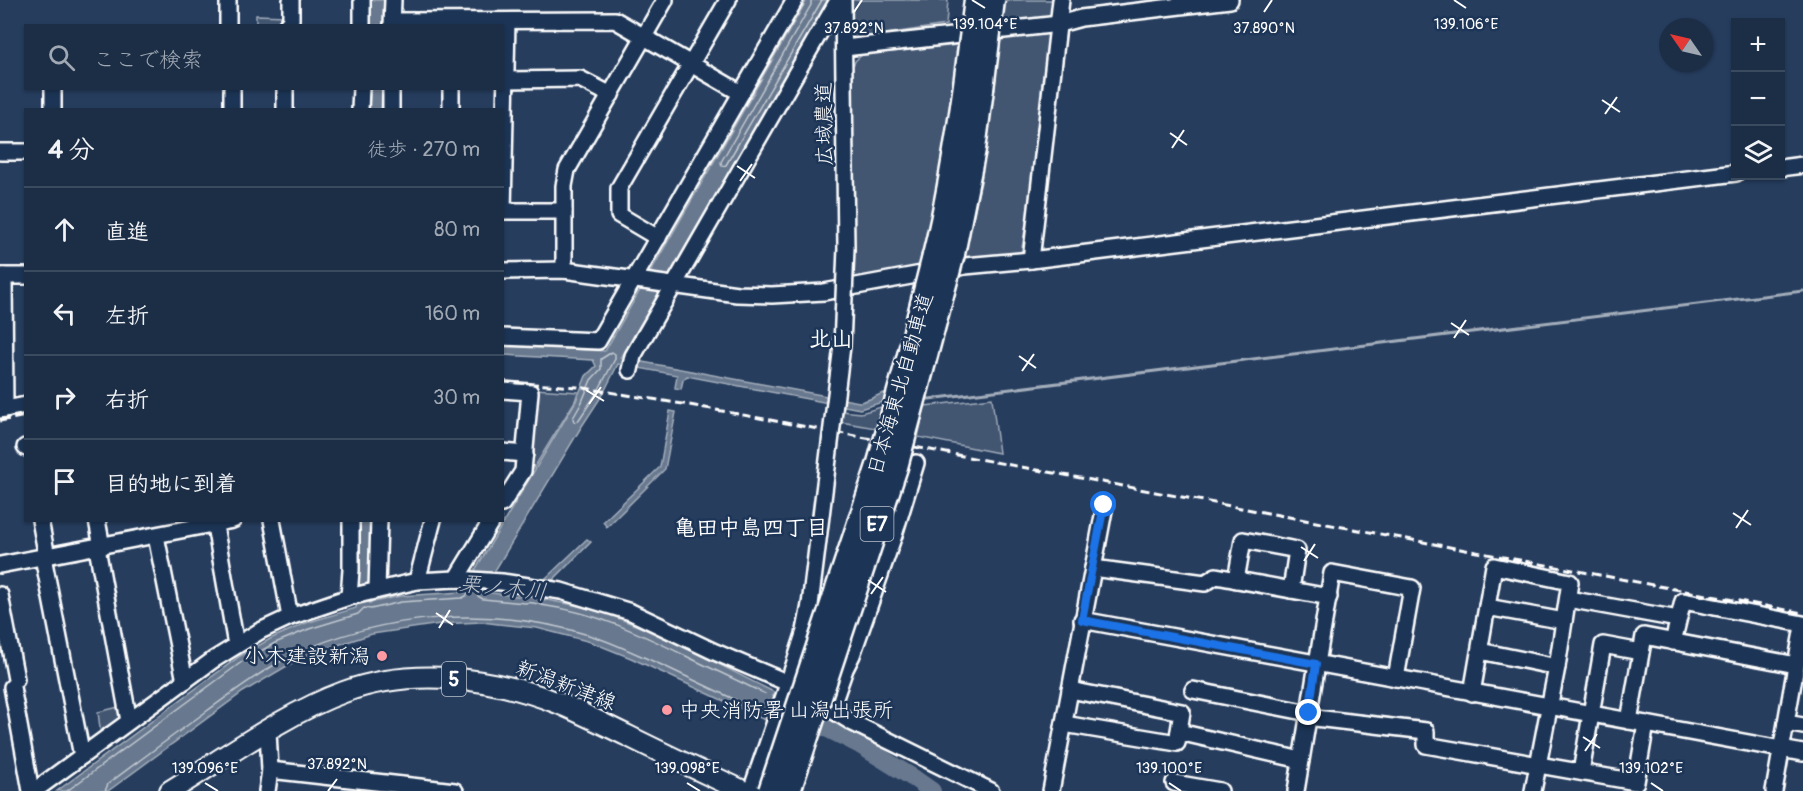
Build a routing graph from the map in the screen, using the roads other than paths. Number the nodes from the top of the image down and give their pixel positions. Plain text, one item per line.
1 (228, 0) edge
2 (291, 0) edge
3 (362, 0) edge
4 (393, 0) edge
5 (665, 0) edge
6 (728, 0) edge
7 (795, 0) edge
8 (975, 0) edge
9 (993, 0) edge
10 (1061, 0) edge
11 (1230, 0) edge
12 (840, 2) edge
13 (507, 21) junction
14 (392, 23) edge
15 (453, 23) edge
16 (228, 24) edge
17 (288, 24) edge
18 (362, 24) edge
19 (1059, 24) junction
20 (644, 37) junction
21 (844, 48) junction
22 (692, 65) junction
23 (506, 80) junction
24 (974, 87) junction
25 (53, 90) edge
26 (232, 90) edge
27 (285, 90) edge
28 (361, 90) edge
29 (391, 90) edge
30 (451, 90) edge
31 (741, 93) junction
32 (610, 95) junction
33 (53, 108) edge
34 (232, 108) edge
35 (285, 108) edge
36 (360, 108) edge
37 (390, 108) edge
38 (451, 108) edge
39 (0, 152) edge
40 (24, 152) edge
41 (1803, 165) edge
42 (504, 167) edge
43 (1785, 167) edge
44 (1731, 174) edge
45 (504, 211) edge
46 (564, 211) junction
47 (658, 238) junction
48 (944, 255) junction
49 (1031, 260) junction
50 (564, 270) junction
51 (504, 271) edge
52 (2, 276) edge
53 (24, 276) edge
54 (637, 280) junction
55 (675, 285) junction
56 (504, 337) edge
57 (632, 363) dead end
58 (504, 390) edge
59 (24, 405) edge
60 (3, 409) edge
61 (504, 452) edge
62 (525, 454) junction
63 (916, 463) dead end
64 (1104, 505) dead end
65 (504, 506) edge
66 (40, 522) edge
67 (97, 522) edge
68 (214, 522) edge
69 (272, 522) edge
70 (351, 522) edge
71 (379, 522) edge
72 (432, 522) edge
73 (495, 522) edge
74 (159, 530) edge
75 (99, 547) junction
76 (45, 557) junction
77 (0, 565) edge
78 (1093, 568) junction
79 (460, 580) junction
80 (1236, 580) junction
81 (417, 581) junction
82 (1291, 590) junction
83 (374, 591) junction
84 (0, 595) edge
85 (352, 596) junction
86 (1329, 597) junction
87 (1568, 599) junction
88 (1487, 607) junction
89 (290, 617) junction
90 (1678, 619) junction
91 (1082, 620) junction
92 (1564, 621) junction
93 (1803, 625) edge
94 (1673, 642) junction
95 (1801, 644) edge
96 (236, 645) junction
97 (1480, 651) junction
98 (1641, 652) junction
99 (1316, 664) junction
100 (1796, 665) junction
101 (1557, 667) junction
102 (1396, 678) junction
103 (185, 681) junction
104 (1798, 684) edge
105 (787, 688) junction
106 (1070, 690) junction
107 (1193, 690) dead end
108 (1472, 693) junction
109 (1549, 707) junction
110 (831, 709) junction
111 (1592, 713) junction
112 (1308, 715) junction
113 (1629, 720) junction
114 (129, 721) junction
115 (1786, 723) junction
116 (1064, 724) junction
117 (1646, 724) junction
118 (1803, 726) edge
119 (268, 731) junction
120 (1179, 732) junction
121 (1782, 749) junction
122 (1803, 753) edge
123 (82, 756) junction
124 (1301, 760) junction
125 (1538, 765) junction
126 (270, 770) junction
127 (1581, 772) junction
128 (1173, 783) dead end
129 (1624, 785) edge
130 (33, 791) edge
131 (170, 791) edge
132 (267, 791) edge
133 (454, 791) edge
134 (743, 791) edge
135 (751, 791) edge
136 (770, 791) edge
137 (789, 791) edge
138 (991, 791) edge
139 (1051, 791) edge
140 (1220, 791) edge
141 (1296, 791) edge
142 (1533, 791) edge
143 (1774, 791) edge

1 - 16 street
2 - 17 street
3 - 18 street
4 - 14 street
5 - 20 street
6 - 22 street
7 - 31 street
8 - 24 highway, 日本海東北自動車道 / E7, bridge
9 - 24 highway, 日本海東北自動車道 / E7, bridge
10 - 19 street
11 - 19 street
12 - 21 street, 広域農道
12 - 55 street
13 - 15 street
13 - 20 street
13 - 23 street
14 - 15 street
19 - 21 street
19 - 49 street
20 - 22 street
20 - 32 street
21 - 105 street, 広域農道, bridge
22 - 31 street
22 - 47 street
23 - 32 street
23 - 42 street
24 - 48 highway, 日本海東北自動車道 / E7
25 - 33 street
26 - 34 street
27 - 35 street
28 - 36 street
29 - 37 street
30 - 38 street
31 - 47 street
32 - 46 street
39 - 40 street
41 - 43 street
44 - 49 street
45 - 46 street
46 - 50 street
47 - 54 street
48 - 136 highway, 日本海東北自動車道 / E7, bridge
48 - 137 highway, 日本海東北自動車道 / E7, bridge
49 - 55 street
50 - 51 street
50 - 54 street
52 - 53 street
52 - 60 street
54 - 55 street
54 - 56 street
55 - 57 street
58 - 62 street
59 - 60 street
61 - 62 street
62 - 65 street
63 - 110 street
64 - 78 street
66 - 76 street
67 - 75 street
68 - 74 street
68 - 96 street
69 - 89 street
70 - 85 street
71 - 83 street
72 - 81 street
73 - 79 street
74 - 75 street
74 - 103 street
75 - 76 street
75 - 114 street
76 - 77 street
76 - 123 street
78 - 80 street
78 - 91 street
79 - 81 street
79 - 105 street
80 - 82 street
80 - 82 street
81 - 83 street
82 - 86 street
83 - 85 street
84 - 130 street
85 - 89 street
86 - 99 street
86 - 102 street
87 - 88 street
87 - 90 street
87 - 92 street
88 - 92 street
88 - 97 street
89 - 96 street
90 - 93 street
90 - 94 street
91 - 99 street
91 - 106 street
92 - 101 street
93 - 95 street
94 - 98 street
94 - 100 street
95 - 100 street
96 - 103 street
97 - 101 street
97 - 108 street
98 - 111 street
98 - 113 street
99 - 102 street
99 - 112 street
100 - 104 street
101 - 109 street
102 - 108 street
103 - 114 street
104 - 115 street
105 - 110 street
105 - 135 street
106 - 116 street
106 - 120 street
107 - 112 street
108 - 109 street
109 - 111 street
109 - 125 street
110 - 138 street
111 - 113 street
111 - 127 street
112 - 124 street
112 - 125 street
113 - 117 street
114 - 123 street
115 - 118 street
115 - 121 street
116 - 120 street
116 - 139 street
117 - 121 street
117 - 129 street
119 - 126 street
119 - 131 main road, 新潟新津線 / 5
119 - 134 main road, 新潟新津線 / 5
120 - 124 street
121 - 122 street
121 - 143 street
123 - 130 street
124 - 141 street
125 - 127 street
125 - 142 street
126 - 132 street
126 - 133 street
127 - 129 street
128 - 140 street

